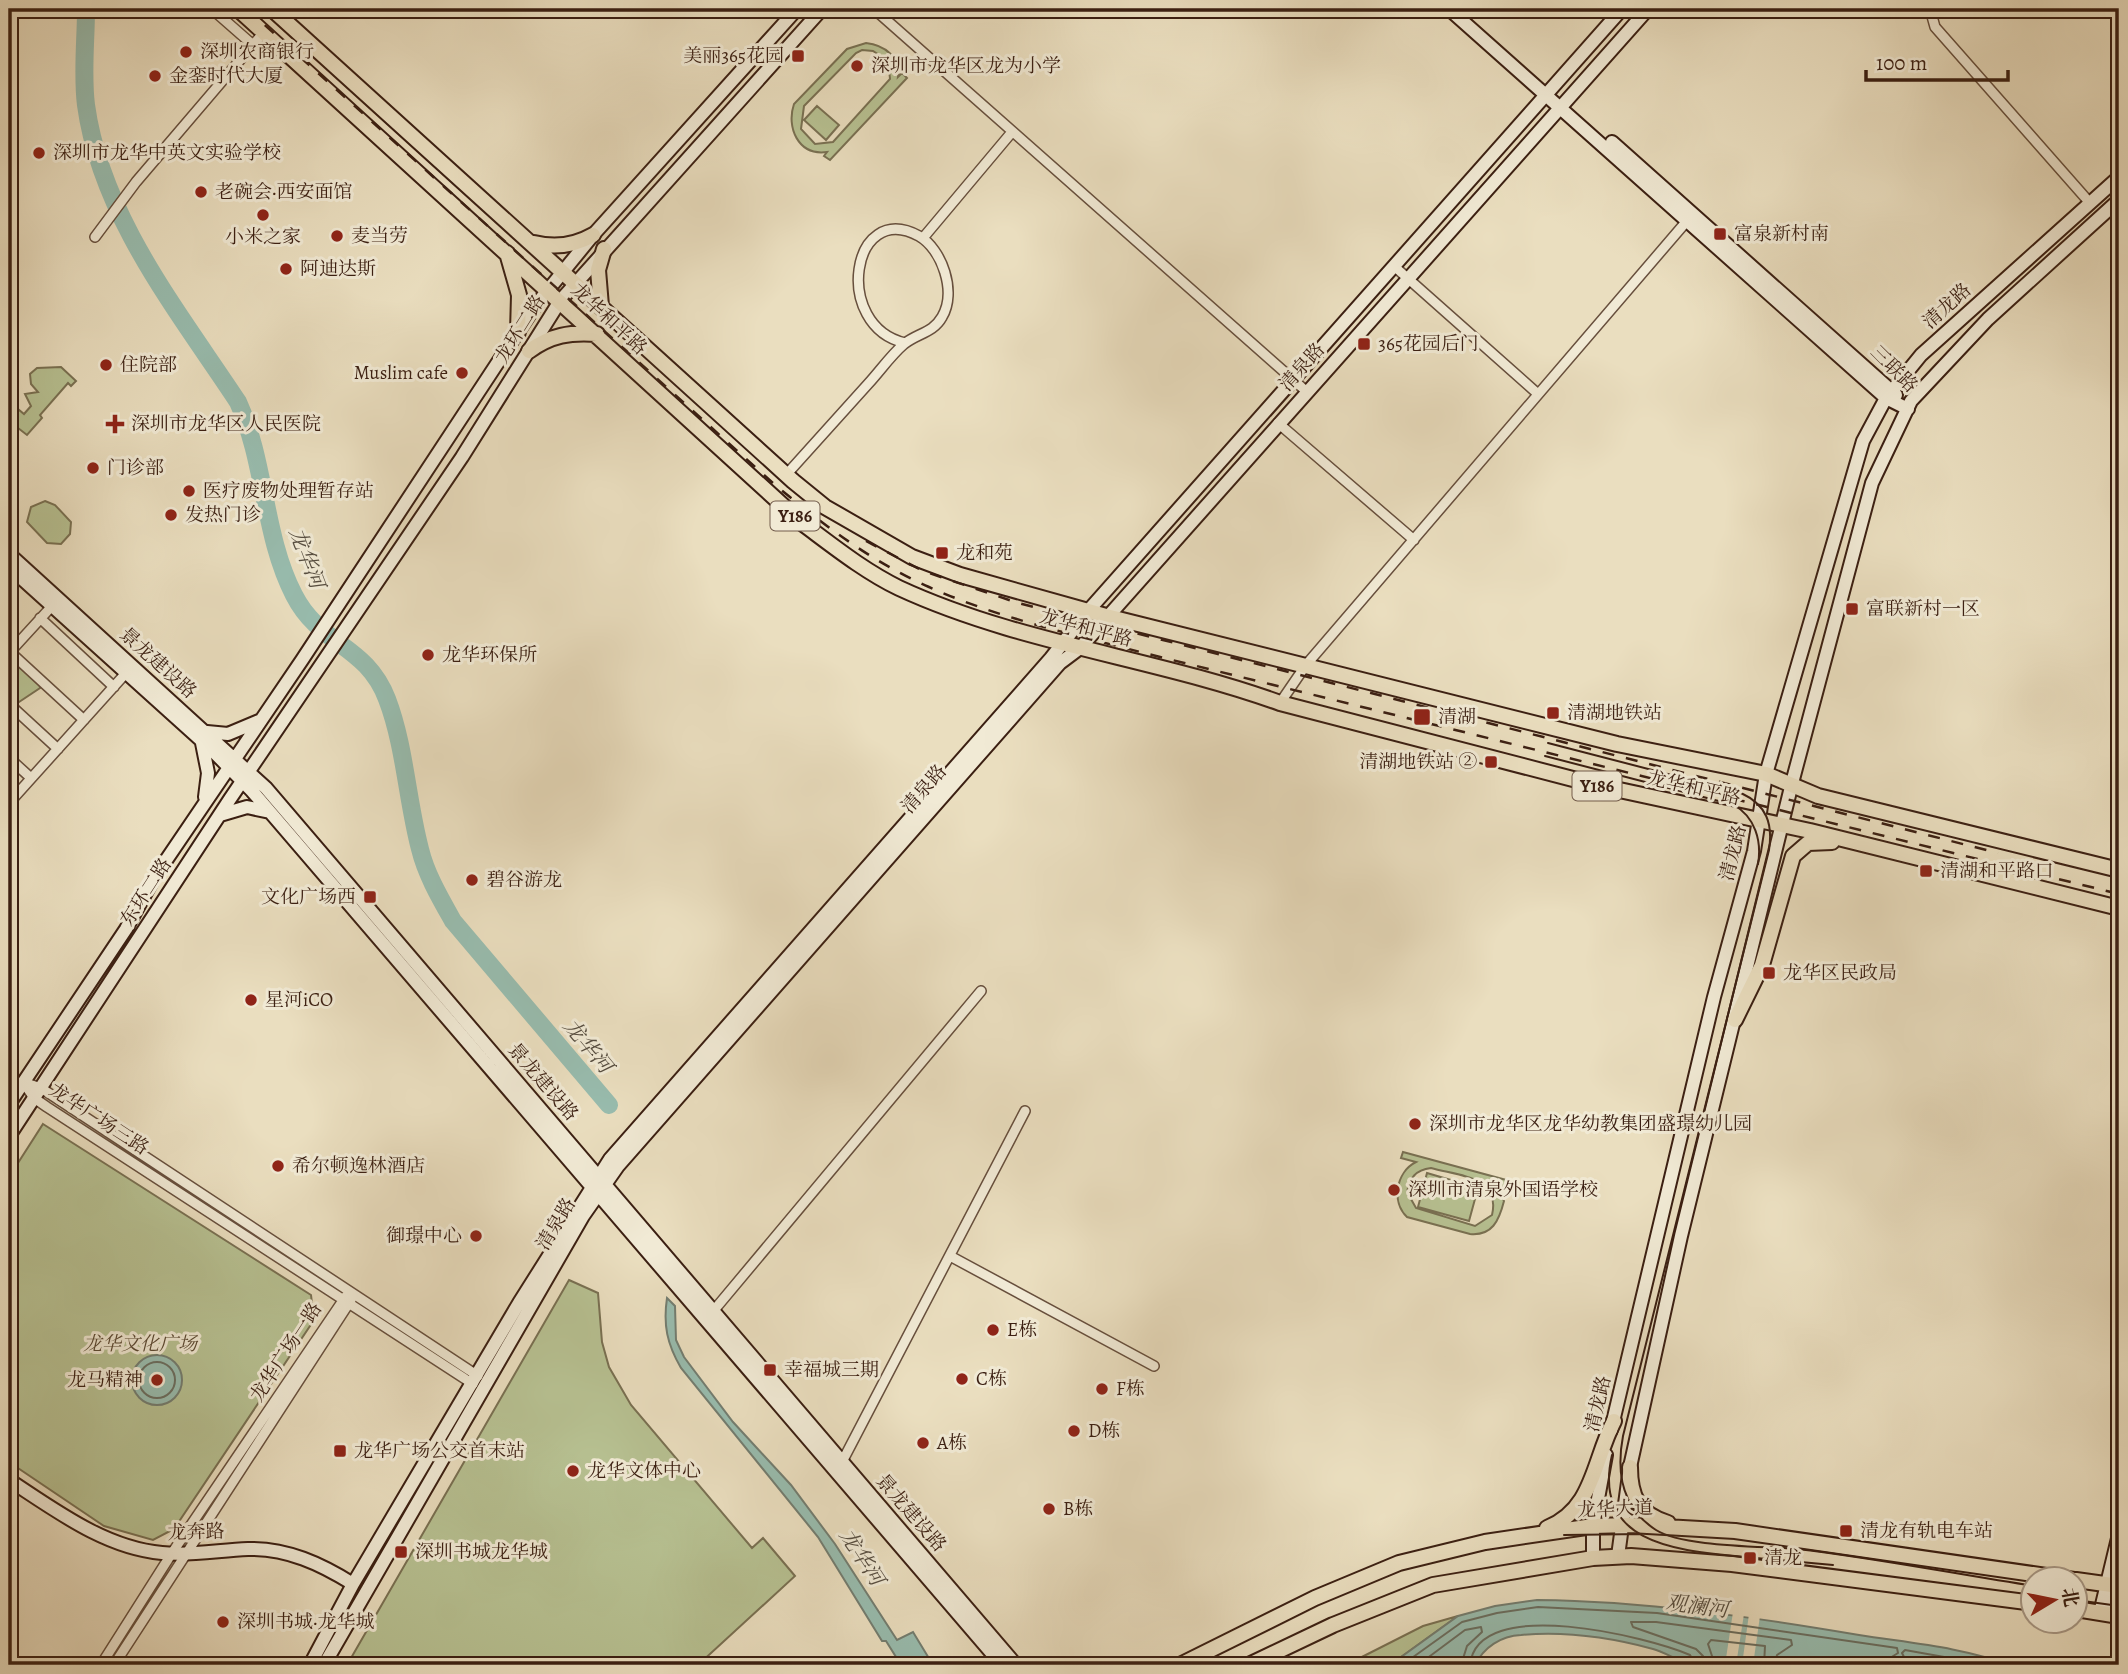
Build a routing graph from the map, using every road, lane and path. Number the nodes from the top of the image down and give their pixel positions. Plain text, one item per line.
1 (212, 9) edge
2 (237, 9) edge
3 (272, 9) edge
4 (797, 9) edge
5 (822, 9) edge
6 (874, 9) edge
7 (1449, 9) edge
8 (1462, 9) edge
9 (1622, 9) edge
10 (1648, 9) edge
11 (1930, 9) edge
12 (264, 32) junction
13 (253, 45) junction
14 (1550, 92) junction
15 (1562, 103) junction
16 (1012, 132) junction
17 (2119, 177) edge
18 (2119, 200) edge
19 (2090, 203) junction
20 (1686, 222) junction
21 (98, 234) dead end
22 (593, 235) junction
23 (923, 238) junction
24 (533, 243) junction
25 (604, 249) junction
26 (507, 252) junction
27 (1395, 267) junction
28 (563, 270) junction
29 (1408, 277) junction
30 (575, 282) junction
31 (548, 289) junction
32 (561, 301) junction
33 (601, 306) junction
34 (518, 332) junction
35 (597, 334) junction
36 (905, 343) junction
37 (529, 351) junction
38 (1293, 382) junction
39 (1306, 391) junction
40 (1538, 394) junction
41 (1889, 394) junction
42 (1908, 409) junction
43 (1278, 423) junction
44 (786, 475) junction
45 (1414, 540) junction
46 (9, 554) edge
47 (9, 567) edge
48 (51, 606) junction
49 (1088, 611) junction
50 (1105, 616) junction
51 (40, 618) junction
52 (1062, 643) junction
53 (1080, 648) junction
54 (9, 652) edge
55 (302, 660) joint
56 (1306, 665) junction
57 (319, 670) joint
58 (127, 673) junction
59 (114, 687) junction
60 (1280, 703) junction
61 (9, 704) edge
62 (262, 719) junction
63 (84, 720) junction
64 (203, 736) junction
65 (58, 749) junction
66 (9, 758) edge
67 (232, 762) junction
68 (1766, 774) junction
69 (246, 777) junction
70 (31, 778) junction
71 (1792, 783) junction
72 (9, 803) edge
73 (202, 805) junction
74 (270, 812) junction
75 (220, 815) junction
76 (1760, 822) junction
77 (1783, 826) junction
78 (1872, 846) junction
79 (2119, 870) edge
80 (2119, 908) edge
81 (981, 991) dead end
82 (1735, 1020) junction
83 (23, 1082) junction
84 (38, 1093) junction
85 (9, 1104) edge
86 (1025, 1111) dead end
87 (9, 1136) edge
88 (598, 1185) junction
89 (950, 1256) junction
90 (352, 1292) junction
91 (346, 1301) junction
92 (710, 1316) junction
93 (1154, 1366) dead end
94 (475, 1380) junction
95 (1614, 1421) junction
96 (842, 1462) junction
97 (1630, 1467) junction
98 (9, 1480) edge
99 (1621, 1524) junction
100 (1593, 1526) junction
101 (1686, 1528) junction
102 (2119, 1534) edge
103 (1529, 1536) junction
104 (179, 1553) junction
105 (1618, 1556) junction
106 (1593, 1558) junction
107 (2020, 1572) edge
108 (2090, 1581) edge
109 (2115, 1582) edge
110 (353, 1584) junction
111 (2020, 1601) edge
112 (2090, 1611) edge
113 (2109, 1614) edge
114 (102, 1665) edge
115 (114, 1665) edge
116 (310, 1665) edge
117 (324, 1665) edge
118 (1002, 1665) edge
119 (1016, 1665) edge
120 (1180, 1665) edge
121 (1249, 1665) edge

1 - 13 street
2 - 12 main road, 龙华和平路 / Y186
3 - 24 main road, 龙华和平路 / Y186
4 - 22 main road, 龙环二路
5 - 25 main road, 龙环二路
6 - 16 street
7 - 14 main road, 三联路
8 - 14 main road, 三联路
9 - 14 main road, 清泉路
10 - 15 main road, 清泉路
11 - 19 street
12 - 13 street
12 - 26 main road, 龙华和平路 / Y186
13 - 21 street
14 - 15 main road, 三联路
14 - 27 main road, 清泉路
15 - 20 main road, 三联路
15 - 29 main road, 清泉路
15 - 41 main road, 三联路
16 - 23 street
16 - 38 street
17 - 19 main road, 清龙路
18 - 42 main road, 清龙路
19 - 41 main road, 清龙路
20 - 40 street
20 - 41 main road, 三联路
22 - 24 main road
22 - 28 main road, 龙环二路
23 - 36 street
23 - 36 street
24 - 28 main road, 龙华和平路 / Y186
25 - 30 main road, 龙环二路
25 - 33 main road
26 - 31 main road, 龙华和平路 / Y186
26 - 34 main road
27 - 29 street
27 - 38 main road, 清泉路
28 - 30 main road, 龙华和平路 / Y186
28 - 31 main road, 龙环二路
29 - 39 main road, 清泉路
29 - 40 street
30 - 32 main road, 龙环二路
30 - 33 main road, 龙华和平路 / Y186
31 - 32 main road, 龙华和平路 / Y186
31 - 34 main road, 龙环二路
32 - 35 main road, 龙华和平路 / Y186
32 - 37 main road, 龙环二路
33 - 44 main road, 龙华和平路 / Y186
34 - 55 main road, 龙环二路
35 - 37 main road
35 - 52 main road, 龙华和平路 / Y186
36 - 44 street
37 - 57 main road, 龙环二路
38 - 39 street
38 - 49 main road, 清泉路
39 - 43 main road, 清泉路
40 - 45 street
41 - 42 main road, 三联路
41 - 68 main road, 清龙路
42 - 71 main road, 清龙路
43 - 45 street
43 - 50 main road, 清泉路
44 - 49 main road, 龙华和平路 / Y186
45 - 56 street
46 - 64 main road, 景龙建设路
47 - 48 main road, 景龙建设路
48 - 51 street
48 - 58 main road, 景龙建设路
49 - 50 main road, 龙华和平路 / Y186
49 - 52 main road, 清泉路
50 - 53 main road, 清泉路
50 - 56 main road, 龙华和平路 / Y186
51 - 54 street
51 - 59 street
52 - 53 main road, 龙华和平路 / Y186
52 - 88 main road, 清泉路
53 - 60 main road, 龙华和平路 / Y186
53 - 88 main road, 清泉路
54 - 63 street
55 - 62 main road, 东环二路
56 - 60 street
56 - 68 main road, 龙华和平路 / Y186
57 - 69 main road, 东环二路
58 - 59 street
58 - 64 main road, 景龙建设路
59 - 63 street
60 - 76 main road, 龙华和平路 / Y186
61 - 65 street
62 - 64 main road
62 - 67 main road, 东环二路
63 - 65 street
64 - 67 main road, 景龙建设路
64 - 73 main road
65 - 70 street
66 - 70 street
67 - 69 main road, 景龙建设路
67 - 73 main road, 东环二路
68 - 71 main road, 龙华和平路 / Y186
68 - 76 main road, 清龙路
69 - 74 main road, 景龙建设路
69 - 75 main road, 东环二路
69 - 88 main road, 景龙建设路
70 - 72 street
71 - 77 main road, 清龙路
71 - 79 main road, 龙华和平路 / Y186
73 - 83 main road, 东环二路
74 - 75 main road
74 - 88 main road, 景龙建设路
75 - 84 main road, 东环二路
76 - 77 main road, 龙华和平路 / Y186
76 - 95 main road, 清龙路
77 - 78 main road, 龙华和平路 / Y186
77 - 82 main road, 清龙路
78 - 80 main road, 龙华和平路 / Y186
78 - 82 main road
81 - 92 street
82 - 97 main road, 清龙路
83 - 84 street, 龙华广场三路
83 - 85 main road, 东环二路
84 - 87 main road, 东环二路
84 - 90 street, 龙华广场三路
84 - 91 street, 龙华广场三路
86 - 89 street
88 - 92 main road, 景龙建设路
88 - 94 main road, 清泉路
88 - 117 main road, 清泉路
89 - 93 street
89 - 96 street
90 - 91 street, 龙华广场一路
90 - 94 street, 龙华广场三路
91 - 94 street, 龙华广场三路
91 - 104 street, 龙华广场一路
92 - 96 main road, 景龙建设路
92 - 118 main road, 景龙建设路
94 - 110 main road, 清泉路
95 - 100 main road, 清龙路
95 - 103 main road
96 - 119 main road, 景龙建设路
97 - 99 main road, 清龙路
97 - 101 main road
98 - 104 main road, 龙奔路
99 - 100 main road, 龙华大道
99 - 101 main road, 龙华大道
99 - 105 main road, 清龙路
100 - 103 main road, 龙华大道
100 - 106 main road, 清龙路
101 - 107 main road, 龙华大道
102 - 109 main road
103 - 120 main road, 龙华大道
104 - 110 main road, 龙奔路
104 - 114 street, 龙华广场一路
104 - 115 street, 龙华广场一路
105 - 106 main road
105 - 111 main road
106 - 121 main road
108 - 109 main road, 龙华大道
109 - 113 main road
110 - 116 main road, 清泉路
112 - 113 main road

